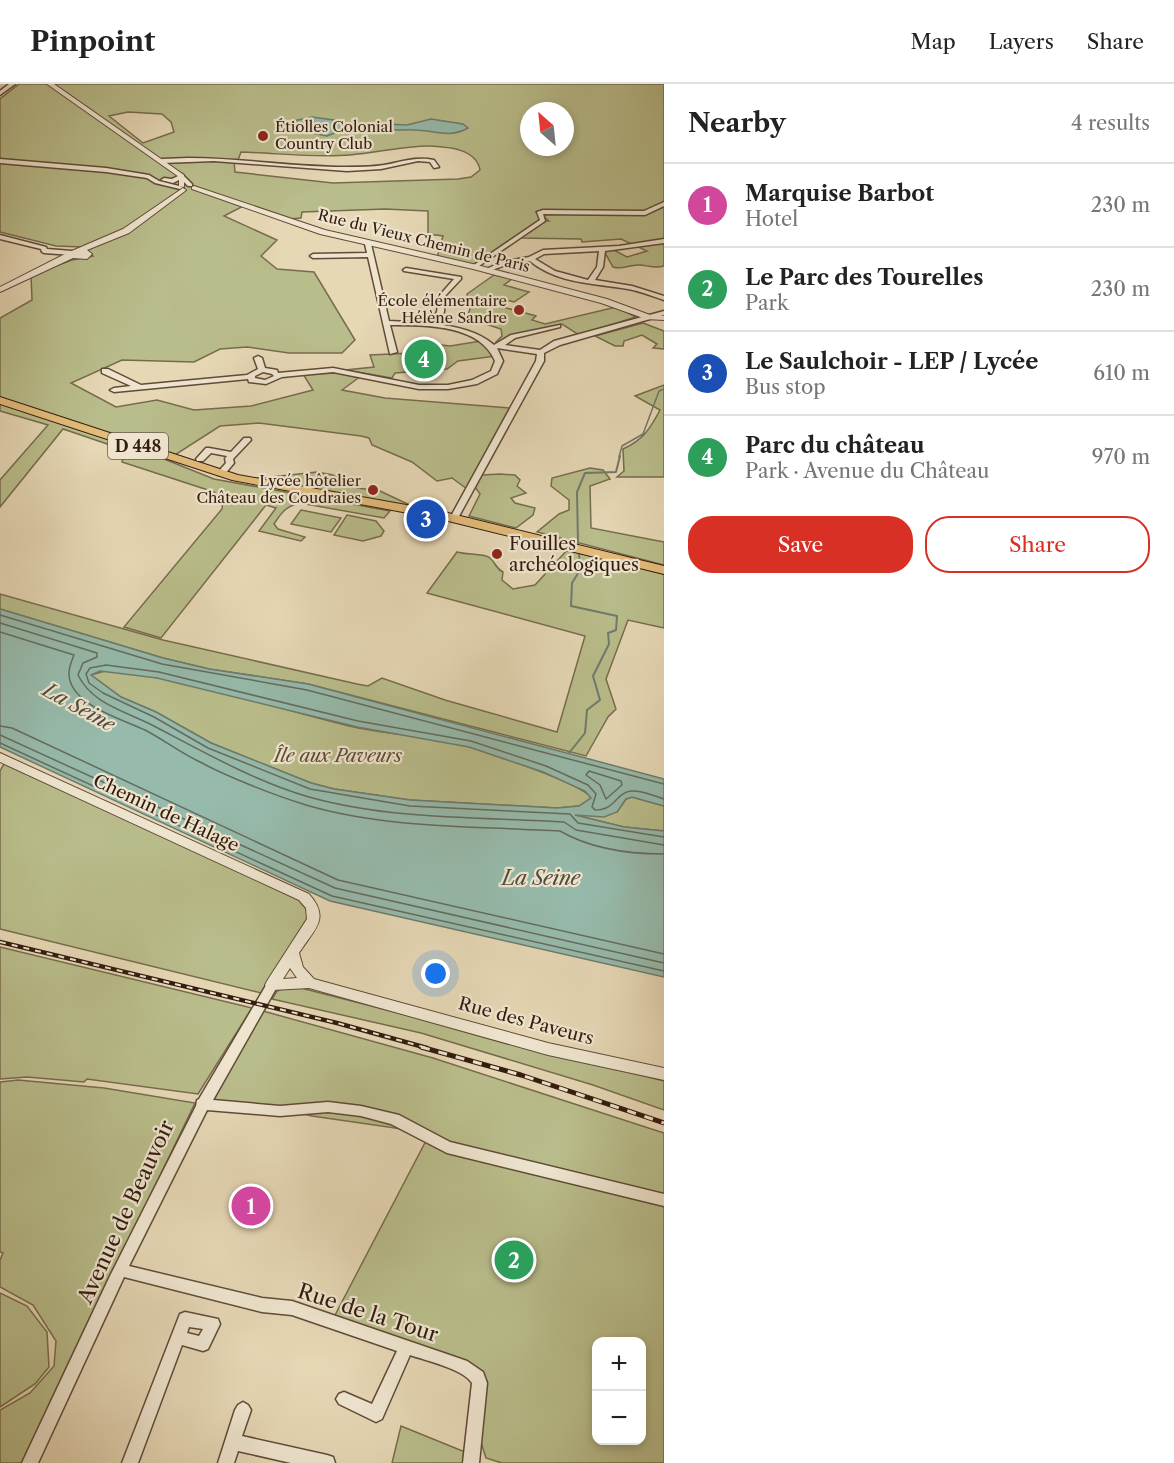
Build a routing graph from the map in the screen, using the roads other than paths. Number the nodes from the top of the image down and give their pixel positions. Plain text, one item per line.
1 (12, 84) edge
2 (50, 84) edge
3 (0, 93) edge
4 (0, 161) edge
5 (162, 161) junction
6 (436, 167) dead end
7 (182, 176) junction
8 (149, 177) junction
9 (192, 187) junction
10 (182, 188) junction
11 (664, 204) edge
12 (0, 237) edge
13 (664, 241) edge
14 (368, 244) junction
15 (602, 249) junction
16 (71, 254) junction
17 (371, 255) junction
18 (313, 256) dead end
19 (531, 259) junction
20 (474, 267) junction
21 (406, 270) dead end
22 (487, 270) junction
23 (590, 282) junction
24 (0, 291) edge
25 (664, 298) edge
26 (664, 313) edge
27 (649, 316) junction
28 (664, 318) edge
29 (386, 323) junction
30 (431, 325) junction
31 (558, 326) dead end
32 (497, 346) junction
33 (393, 352) dead end
34 (540, 352) junction
35 (258, 358) dead end
36 (364, 367) dead end
37 (262, 370) junction
38 (333, 370) junction
39 (105, 371) dead end
40 (278, 375) junction
41 (251, 377) junction
42 (139, 387) junction
43 (114, 390) dead end
44 (0, 400) edge
45 (246, 440) dead end
46 (232, 455) junction
47 (200, 459) dead end
48 (221, 473) junction
49 (454, 518) junction
50 (664, 570) edge
51 (0, 757) edge
52 (292, 951) junction
53 (309, 983) junction
54 (272, 985) junction
55 (664, 1074) edge
56 (202, 1104) junction
57 (664, 1200) edge
58 (121, 1270) junction
59 (178, 1337) dead end
60 (406, 1347) junction
61 (344, 1398) dead end
62 (243, 1410) dead end
63 (232, 1442) junction
64 (30, 1463) edge
65 (130, 1463) edge
66 (226, 1463) edge
67 (327, 1463) edge
68 (471, 1463) edge

1 - 3 street
2 - 5 street
4 - 8 street
5 - 6 street
5 - 7 street
7 - 8 street
7 - 9 street
7 - 10 street
8 - 10 street
9 - 10 street
9 - 14 street, Rue du Vieux Chemin de Paris
10 - 16 street
11 - 20 street
12 - 16 street
13 - 15 street
14 - 17 street
14 - 20 street, Rue du Vieux Chemin de Paris
15 - 19 street
15 - 23 street
16 - 24 street
17 - 18 street
17 - 29 street
19 - 22 street
19 - 23 street
20 - 22 street, Rue du Vieux Chemin de Paris
21 - 30 street
22 - 27 street, Rue du Vieux Chemin de Paris
23 - 25 street
26 - 27 street
27 - 28 street, Rue du Vieux Chemin de Paris
27 - 34 street
29 - 30 street
29 - 33 street
30 - 32 street
31 - 32 street
32 - 34 street
32 - 38 street
34 - 49 street
35 - 37 street
36 - 38 street
37 - 40 street
37 - 41 street
38 - 40 street
39 - 42 street
40 - 41 street
41 - 42 street
42 - 43 street
44 - 48 main road, D 448
45 - 46 street
46 - 47 street
46 - 48 street
48 - 49 main road, D 448
49 - 50 main road, D 448
51 - 52 street, Chemin de Halage
52 - 53 street
52 - 54 street
53 - 54 street, Rue des Paveurs
53 - 55 street, Rue des Paveurs
54 - 56 street, Avenue de Beauvoir
56 - 57 street
56 - 58 street, Avenue de Beauvoir
58 - 60 street, Rue de la Tour
58 - 64 street, Avenue de Beauvoir
59 - 65 street
60 - 61 street
60 - 68 street, Rue de la Tour
62 - 63 street
63 - 66 street
63 - 67 street

